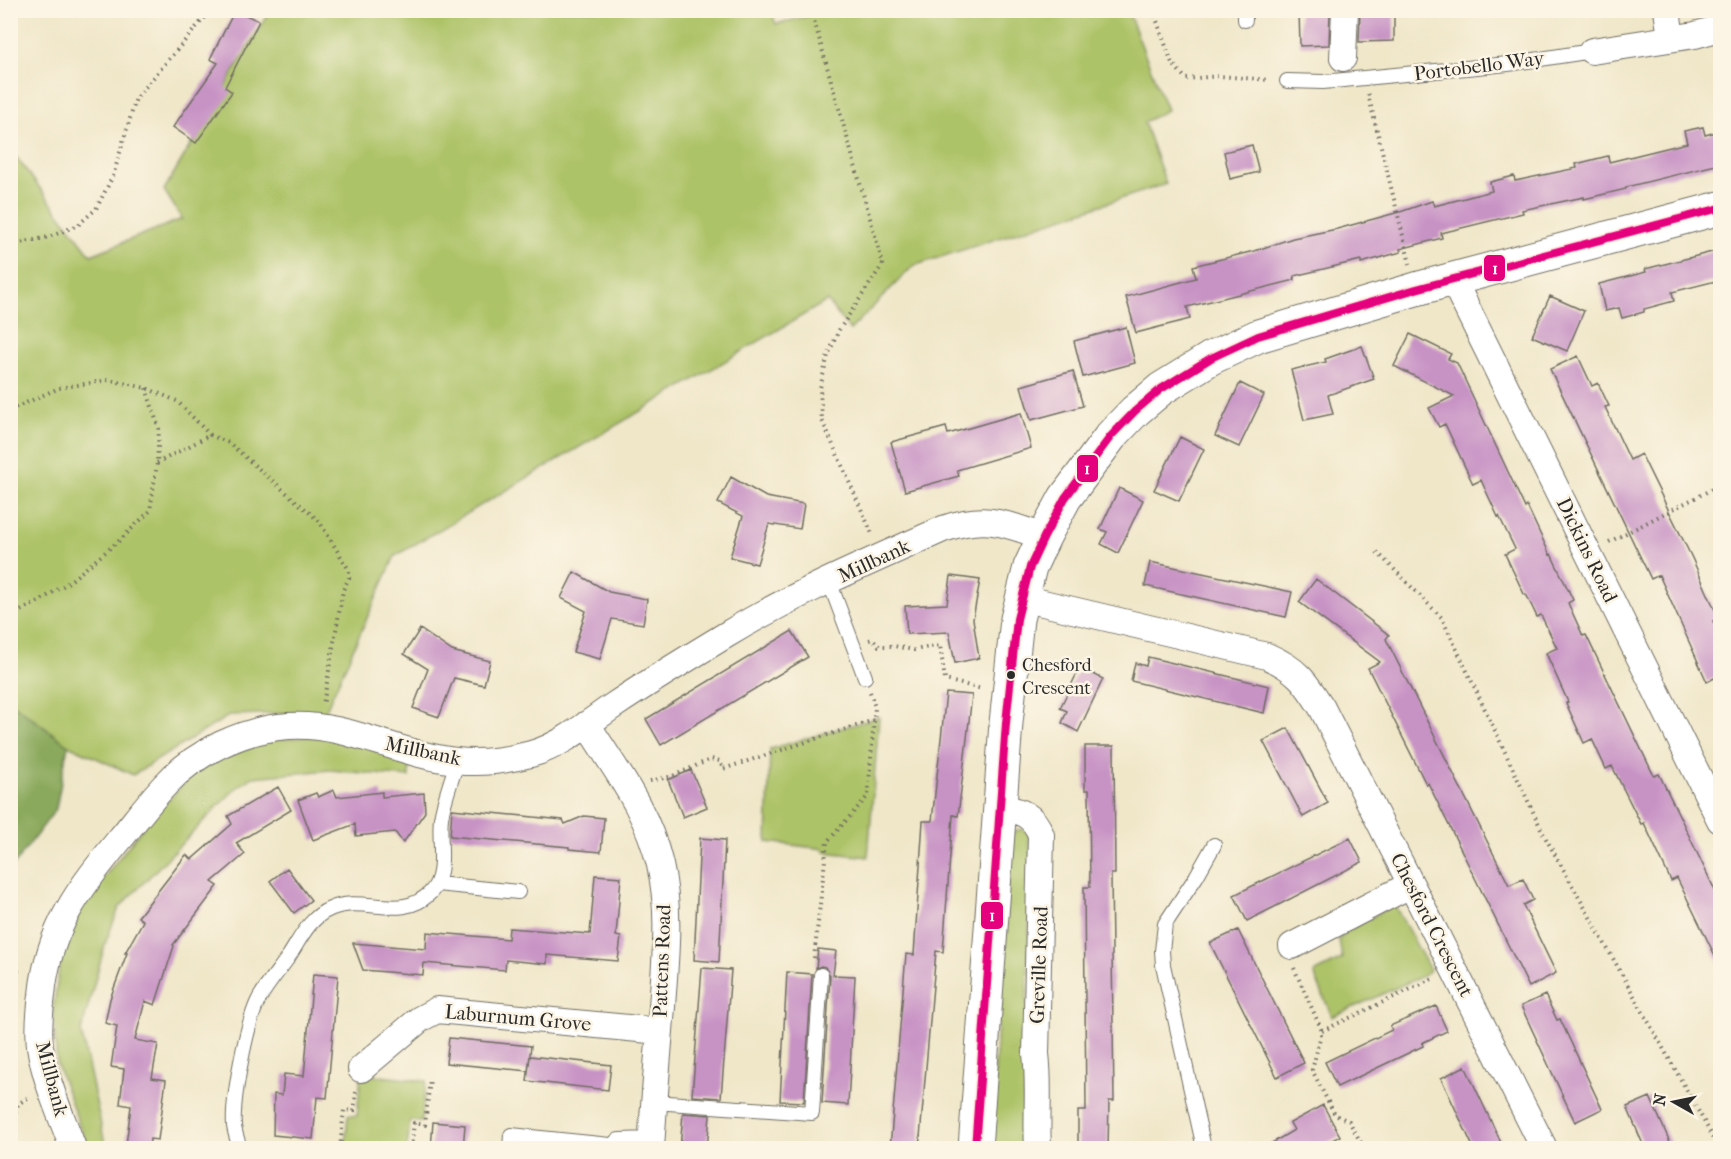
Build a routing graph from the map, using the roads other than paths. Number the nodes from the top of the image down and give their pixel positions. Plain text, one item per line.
1 (1345, 10) edge
2 (1666, 10) edge
3 (1720, 28) edge
4 (1671, 38) junction
5 (1592, 51) joint
6 (1343, 58) dead end
7 (1287, 81) road end
8 (1720, 208) edge
9 (1453, 280) junction
10 (1044, 537) junction
11 (829, 581) junction
12 (1022, 598) junction
13 (865, 677) dead end
14 (587, 724) junction
15 (457, 761) junction
16 (1000, 808) junction
17 (1720, 820) edge
18 (1214, 845) dead end
19 (437, 884) junction
20 (1410, 885) junction
21 (518, 892) dead end
22 (1292, 946) road end
23 (821, 975) road end
24 (660, 1031) junction
25 (361, 1069) road end
26 (654, 1102) junction
27 (620, 1147) edge
28 (651, 1147) edge
29 (73, 1149) edge
30 (240, 1149) edge
31 (510, 1149) edge
32 (975, 1149) edge
33 (1038, 1149) edge
34 (1204, 1149) edge
35 (1544, 1149) edge

1 - 6 street
2 - 4 street
3 - 4 street, Portobello Way
4 - 5 street, Portobello Way
5 - 7 lane, Portobello Way
8 - 9 street
9 - 10 street
9 - 17 street, Dickins Road
10 - 11 street, Millbank
10 - 12 street
11 - 13 lane
11 - 14 street, Millbank
12 - 16 street
12 - 20 street, Chesford Crescent
14 - 15 street, Millbank
14 - 24 street, Pattens Road
15 - 19 lane
15 - 29 street, Millbank
16 - 32 street
16 - 33 street, Greville Road
18 - 34 lane
19 - 21 lane
19 - 30 lane
20 - 22 street
20 - 35 street, Chesford Crescent
23 - 26 lane
24 - 25 street, Laburnum Grove
24 - 26 street, Pattens Road
26 - 28 street, Pattens Road
27 - 28 street, Pattens Road
27 - 31 lane

